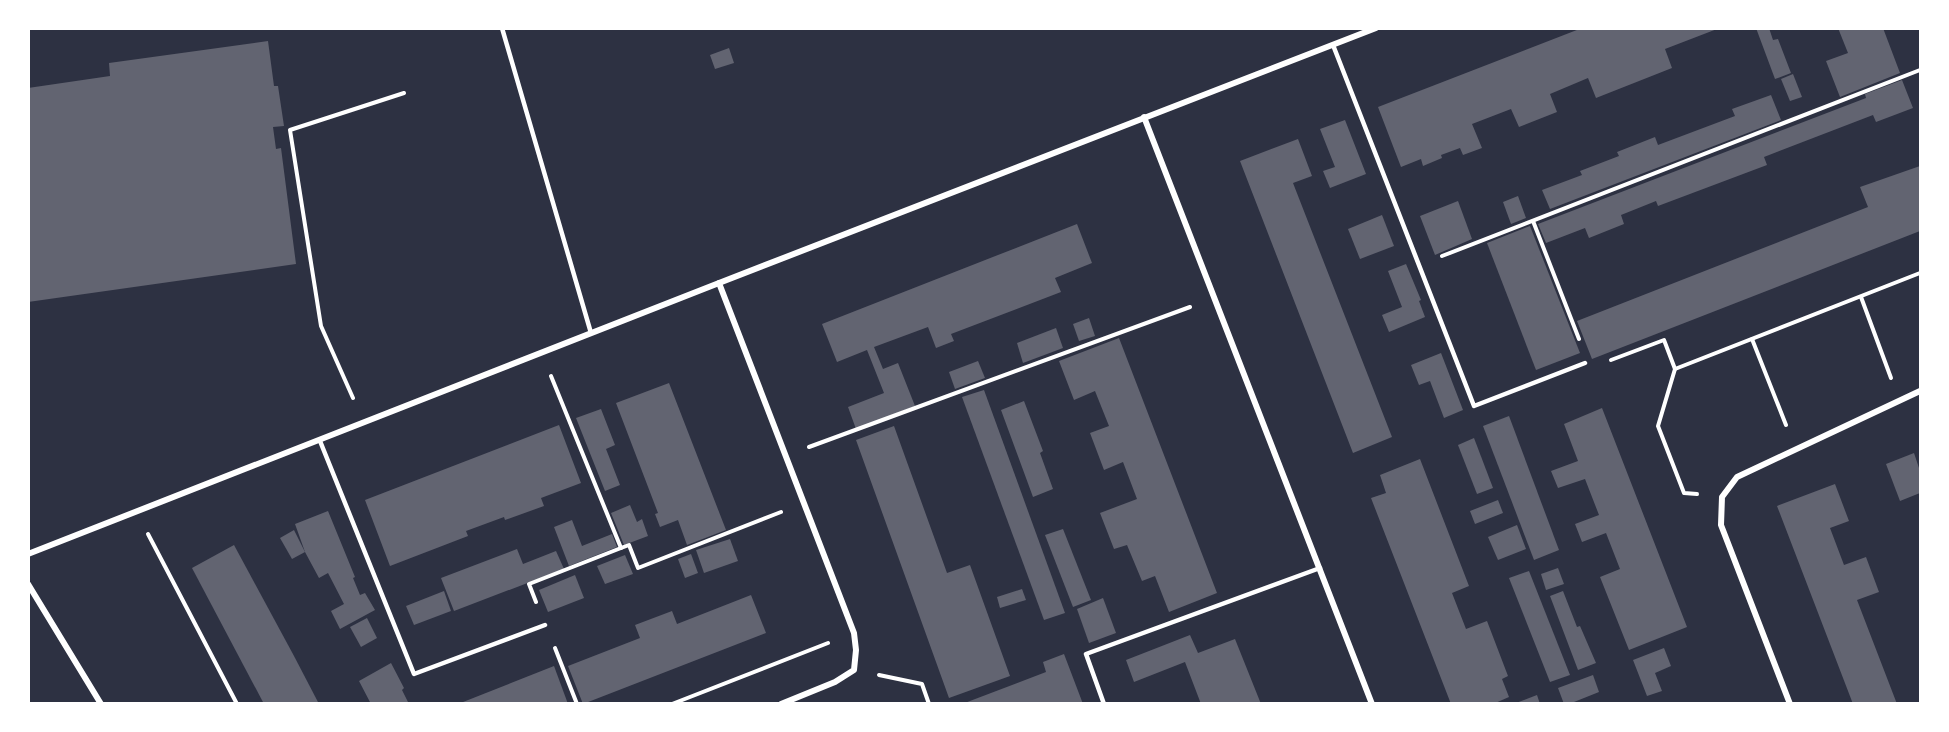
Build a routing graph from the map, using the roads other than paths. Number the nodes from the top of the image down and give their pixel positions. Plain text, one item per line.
1 (502, 28) edge
2 (1376, 28) edge
3 (1333, 45) junction
4 (1144, 117) junction
5 (719, 283) junction
6 (591, 333) junction
7 (1585, 363) road end
8 (1920, 391) edge
9 (320, 441) junction
10 (28, 554) edge
11 (1320, 568) junction
12 (28, 584) edge
13 (545, 625) dead end
14 (101, 704) edge
15 (781, 704) edge
16 (1104, 704) edge
17 (1372, 704) edge
18 (1790, 704) edge

1 - 6 lane
2 - 3 street
3 - 4 street
3 - 7 lane
4 - 5 street
4 - 11 street
5 - 6 street
5 - 15 street
6 - 9 street
8 - 18 street
9 - 10 street
9 - 13 lane
11 - 16 lane
11 - 17 street
12 - 14 street

